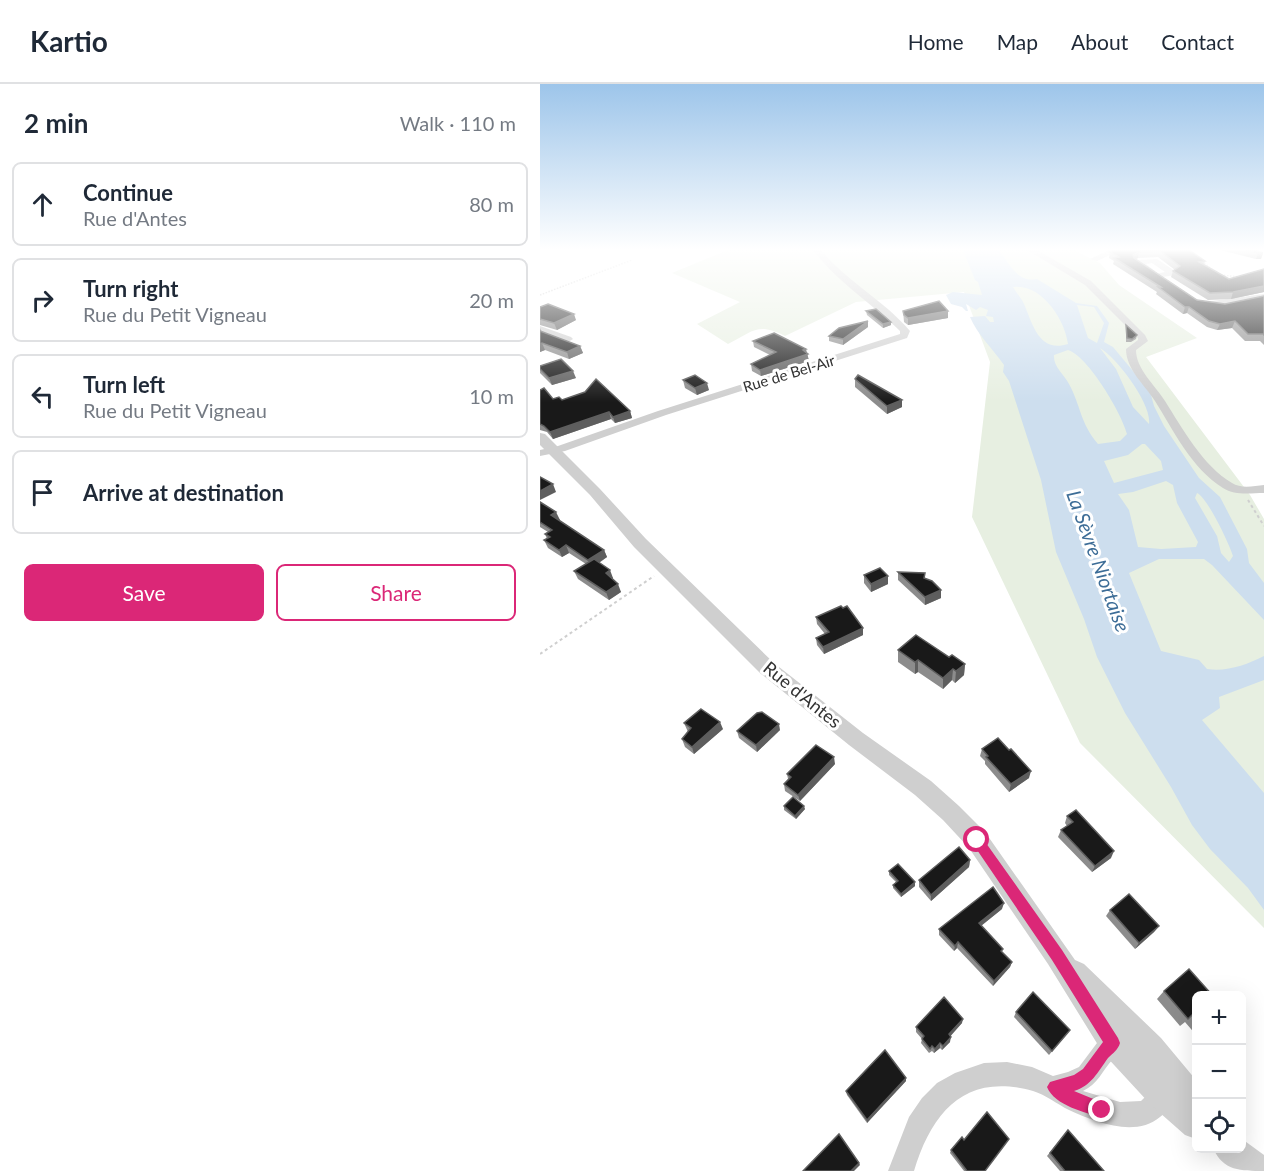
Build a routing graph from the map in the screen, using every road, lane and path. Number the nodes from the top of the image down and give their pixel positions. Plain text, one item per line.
1 (870, 301) edge
2 (1106, 301) edge
3 (1241, 301) edge
4 (1247, 301) edge
5 (1199, 302) edge
6 (1255, 306) edge
7 (540, 329) edge
8 (568, 339) edge
9 (540, 437) edge
10 (548, 452) edge
11 (1264, 489) edge
12 (1241, 490) junction
13 (1264, 526) edge
14 (666, 568) junction
15 (540, 654) edge
16 (1057, 955) junction
17 (1113, 1043) junction
18 (1151, 1048) junction
19 (1055, 1087) junction
20 (1161, 1095) junction
21 (1194, 1099) edge
22 (1192, 1120) edge
23 (1234, 1153) edge
24 (1251, 1162) edge
25 (901, 1171) edge

1 - 10 street, Rue de Bel-Air
2 - 12 street
3 - 5 street
4 - 6 street
7 - 8 street
9 - 10 street, Rue d'Antes
10 - 14 street, Rue d'Antes
11 - 12 street
12 - 13 path
14 - 15 path
14 - 16 street, Rue d'Antes
16 - 17 street, Rue d'Antes
16 - 18 street, Rue d'Antes
17 - 18 street
17 - 19 street
17 - 20 street, Rue d'Antes
18 - 20 street
18 - 21 street, Rue d'Antes
19 - 20 street
19 - 25 street
20 - 22 street, Rue d'Antes
23 - 24 street

